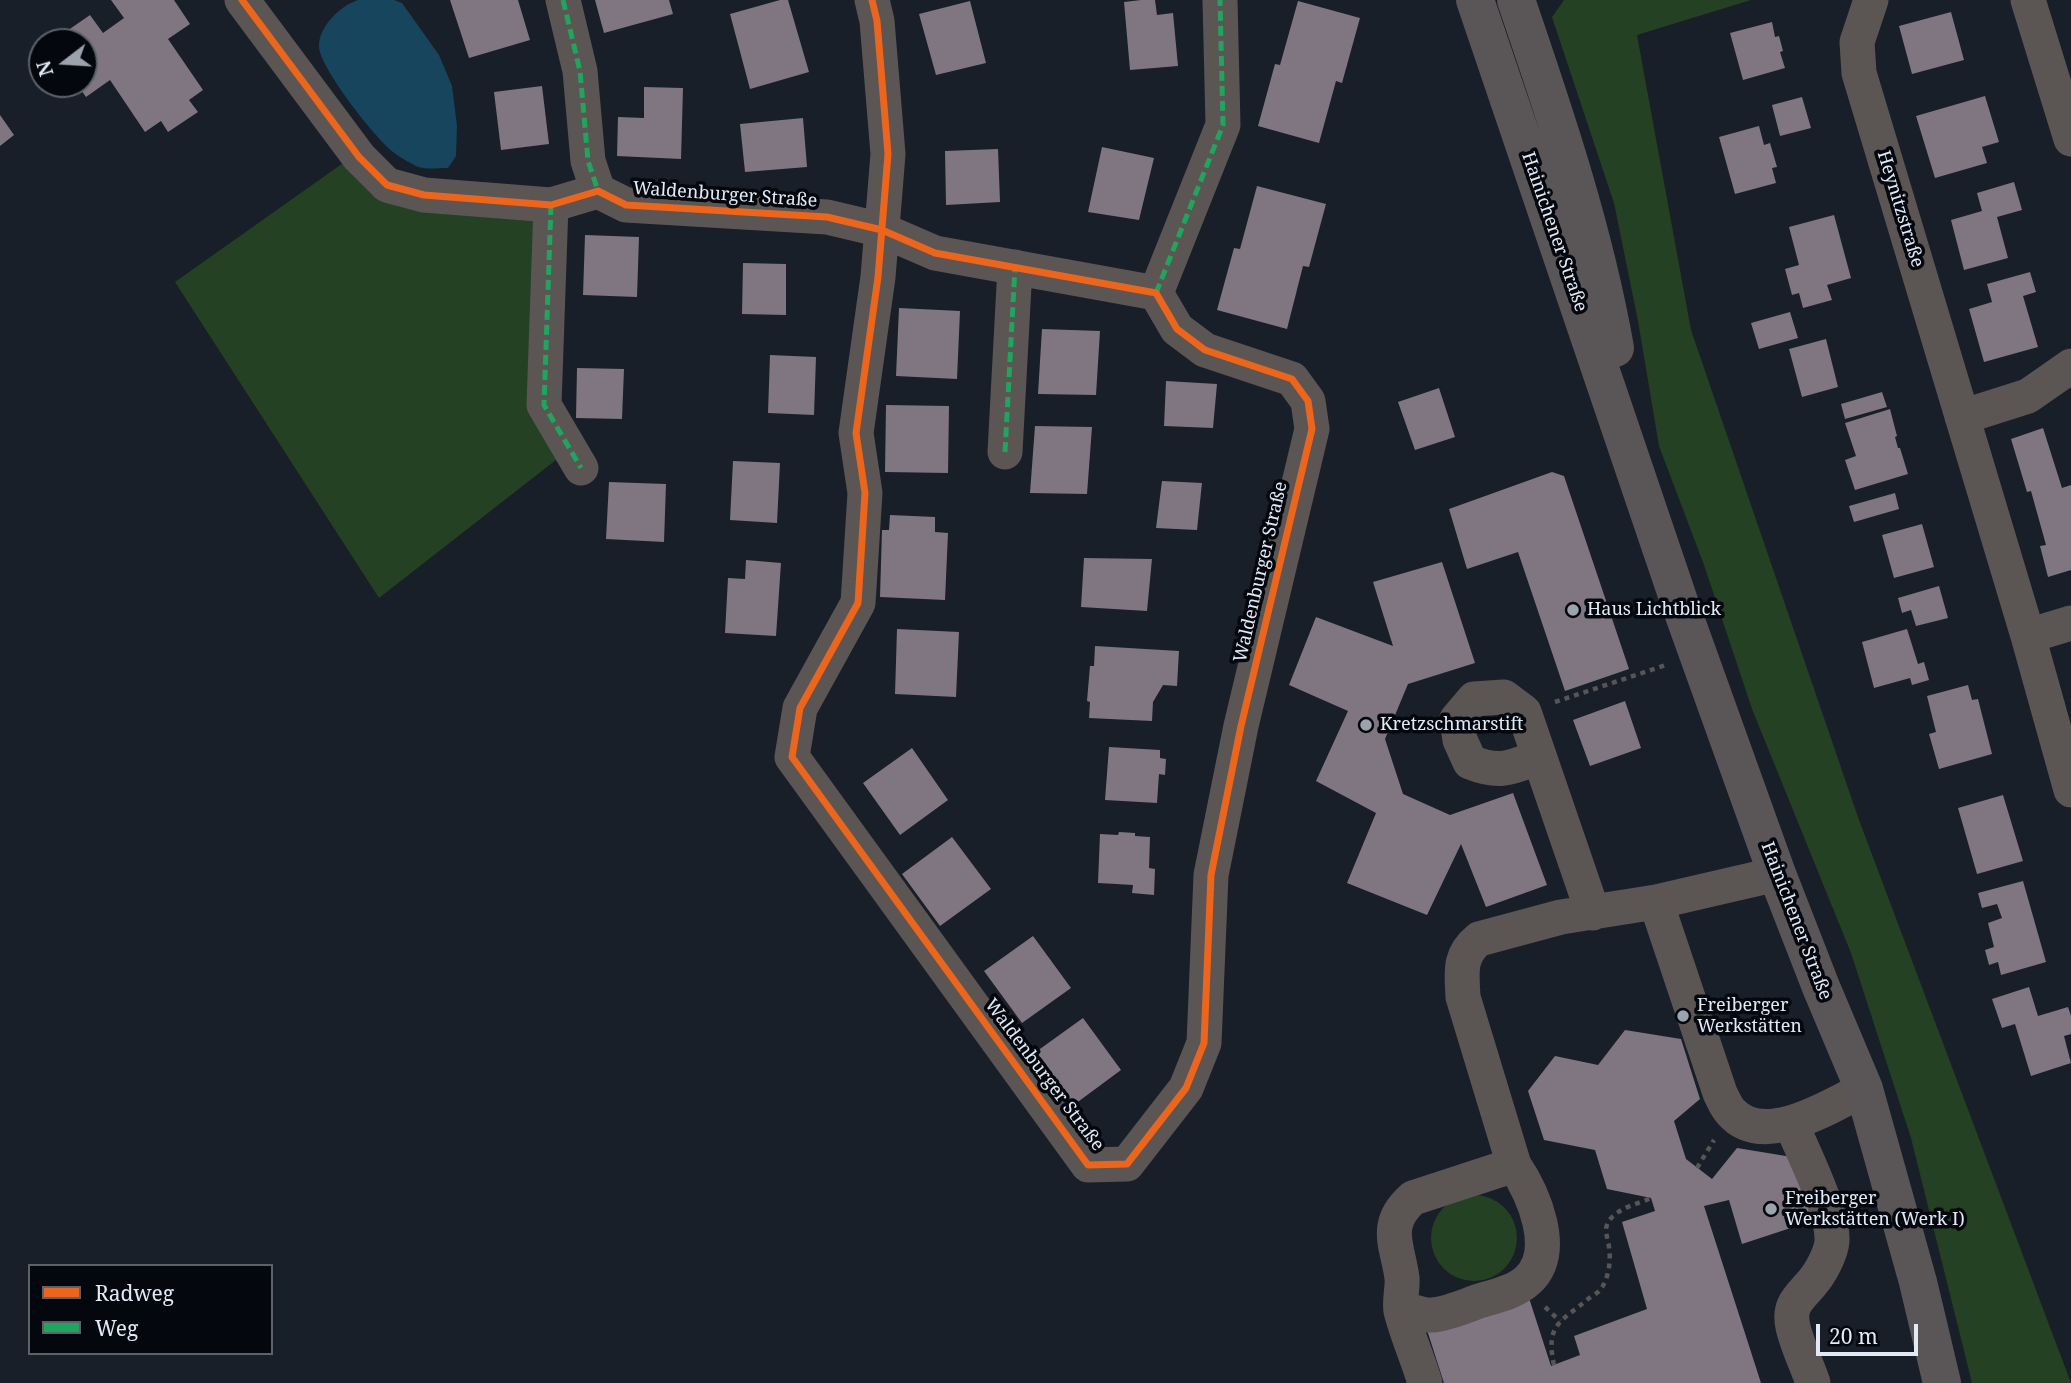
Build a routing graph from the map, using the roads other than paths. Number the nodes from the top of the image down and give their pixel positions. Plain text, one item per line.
1 (242, 0) edge
2 (563, 0) edge
3 (872, 0) edge
4 (1220, 0) edge
5 (1475, 0) edge
6 (1516, 0) edge
7 (1871, 0) edge
8 (2028, 0) edge
9 (2071, 139) edge
10 (598, 191) junction
11 (551, 205) junction
12 (882, 230) junction
13 (1015, 267) junction
14 (1156, 293) junction
15 (2071, 366) edge
16 (1962, 417) junction
17 (1005, 452) dead end
18 (1633, 464) junction
19 (581, 468) dead end
20 (2071, 623) edge
21 (2028, 636) junction
22 (1539, 757) junction
23 (2071, 790) edge
24 (1777, 874) junction
25 (1657, 901) junction
26 (1593, 913) junction
27 (1864, 1089) junction
28 (1791, 1123) junction
29 (1514, 1166) junction
30 (1401, 1308) junction
31 (1425, 1383) edge
32 (1813, 1383) edge
33 (1942, 1383) edge

1 - 11 street
2 - 10 street
3 - 12 street, Waldenburger Straße
4 - 14 street
5 - 18 main road, Hainichener Straße
6 - 18 main road, Hainichener Straße
7 - 16 street, Heynitzstraße
8 - 9 street
10 - 11 street
10 - 12 street, Waldenburger Straße
11 - 19 street
12 - 13 street, Waldenburger Straße
12 - 14 street, Waldenburger Straße
13 - 14 street, Waldenburger Straße
13 - 17 street
15 - 16 street
16 - 21 street, Heynitzstraße
18 - 24 main road, Hainichener Straße
20 - 21 street
21 - 23 street, Heynitzstraße
22 - 22 street
22 - 26 street
24 - 25 street
24 - 27 main road, Hainichener Straße
25 - 26 street
25 - 28 street
26 - 29 street
27 - 28 street
27 - 33 main road, Hainichener Straße
28 - 32 street
29 - 30 street
29 - 30 street
30 - 31 street

